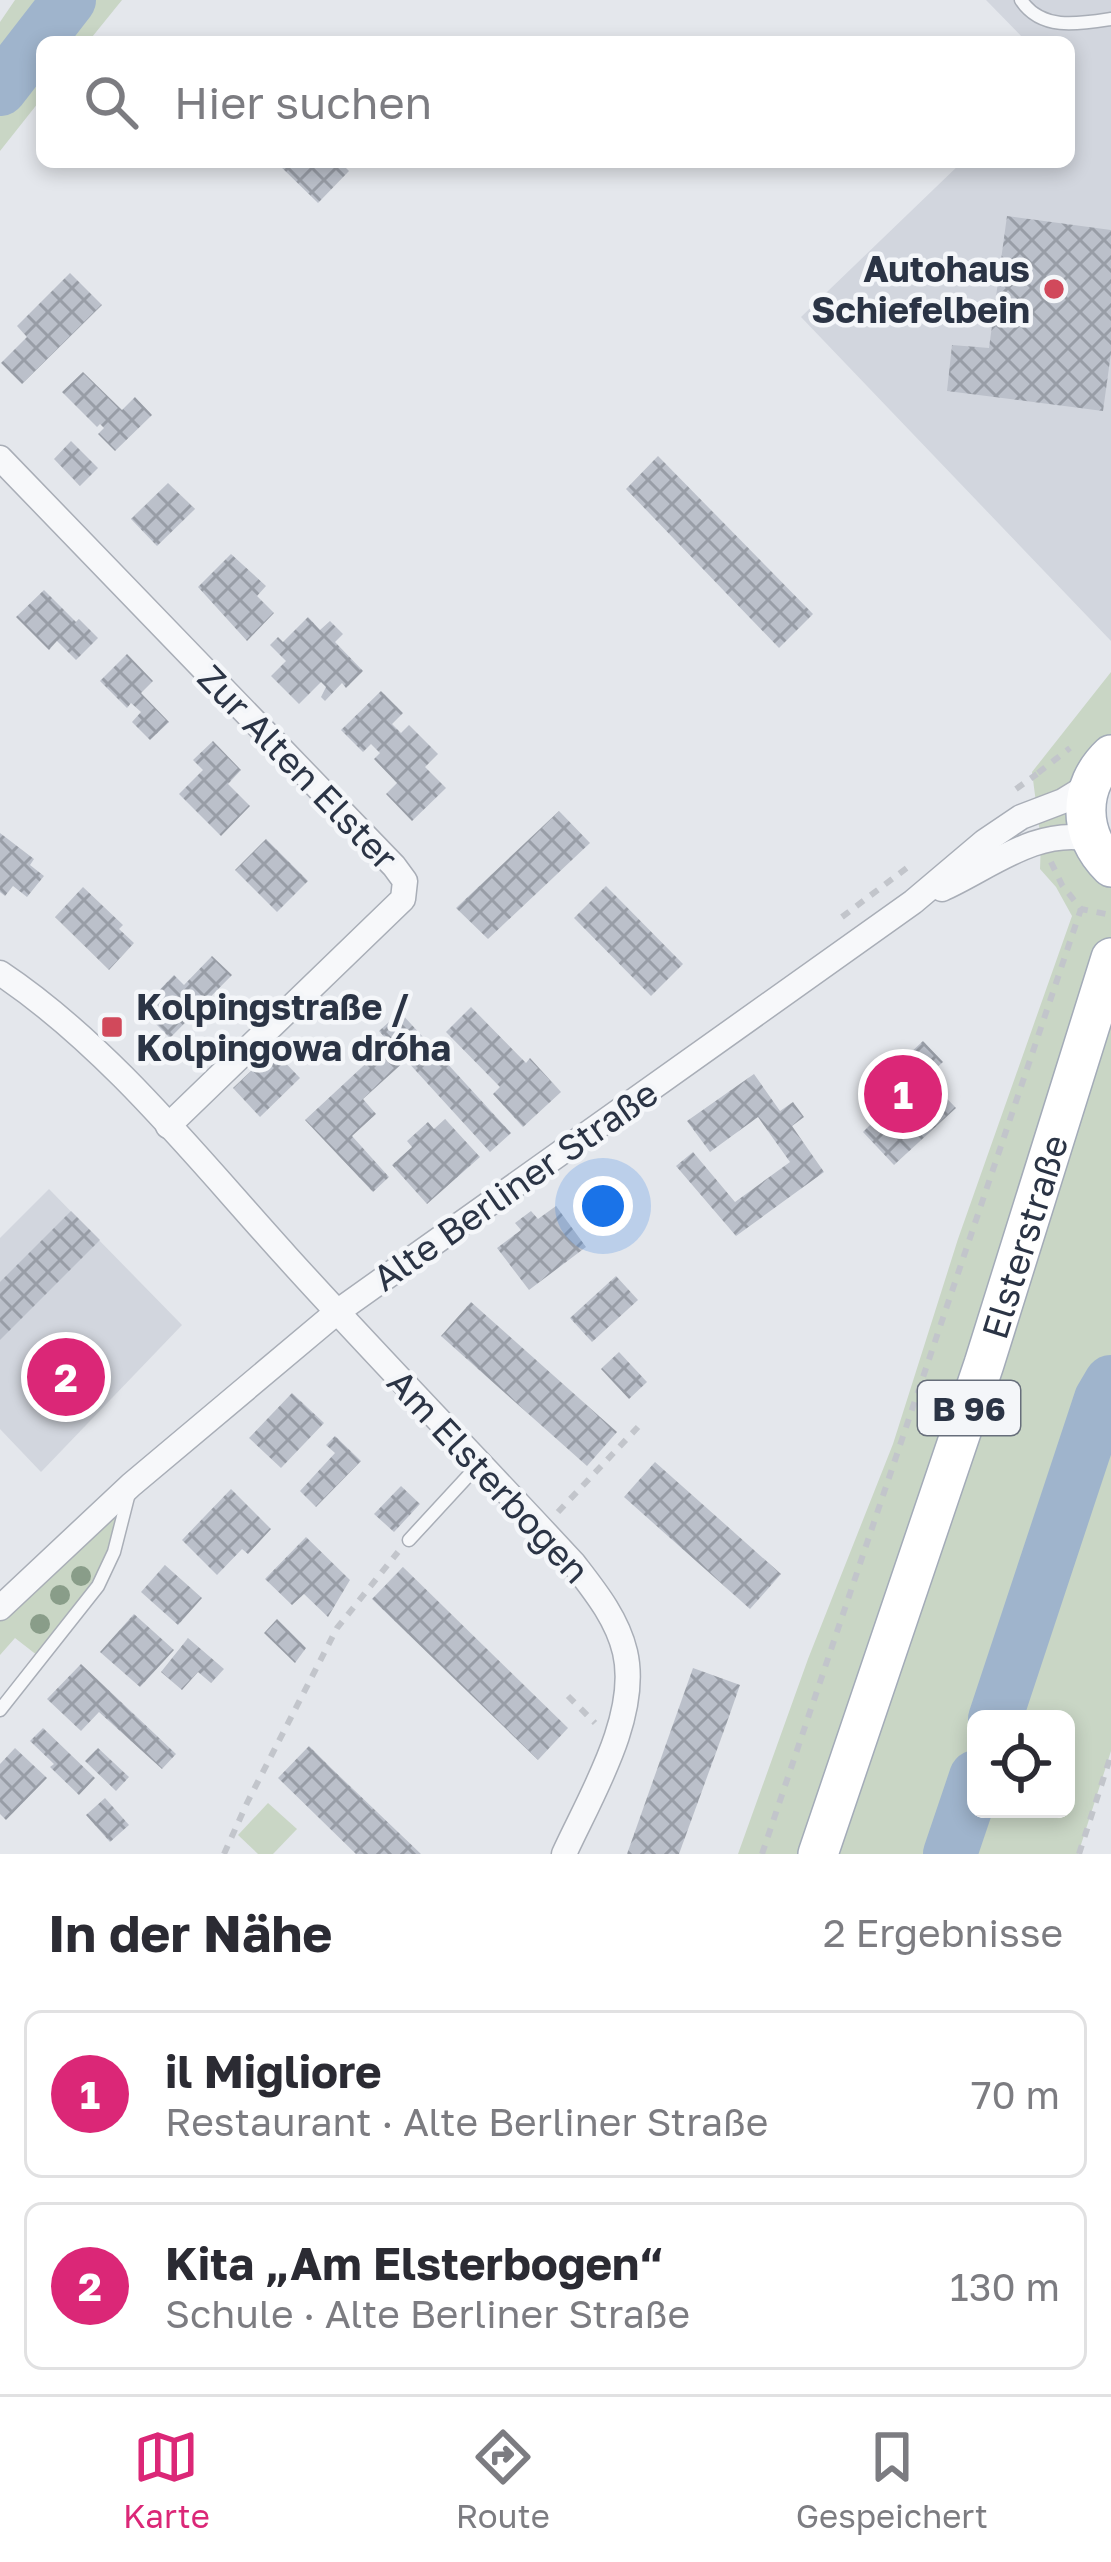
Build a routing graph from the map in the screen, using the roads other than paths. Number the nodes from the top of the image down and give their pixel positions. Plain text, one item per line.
1 (1021, 0) edge
2 (1111, 20) edge
3 (0, 458) edge
4 (1100, 770) edge
5 (1101, 853) edge
6 (913, 902) junction
7 (1111, 958) edge
8 (0, 973) edge
9 (168, 1126) junction
10 (337, 1312) junction
11 (480, 1463) junction
12 (131, 1485) junction
13 (409, 1540) road end
14 (0, 1608) edge
15 (0, 1710) edge
16 (564, 1854) edge
17 (818, 1854) edge

1 - 2 lane
3 - 9 street, Zur Alten Elster
4 - 5 main road
4 - 6 street, Alte Berliner Straße
5 - 6 street, Alte Berliner Straße
6 - 10 street, Alte Berliner Straße
7 - 17 main road, Elsterstraße / B 96
8 - 9 street, Am Elsterbogen
9 - 10 street, Am Elsterbogen
10 - 11 street, Am Elsterbogen
10 - 12 street, Alte Berliner Straße
11 - 13 lane
11 - 16 street, Am Elsterbogen
12 - 14 street, Alte Berliner Straße
12 - 15 lane

